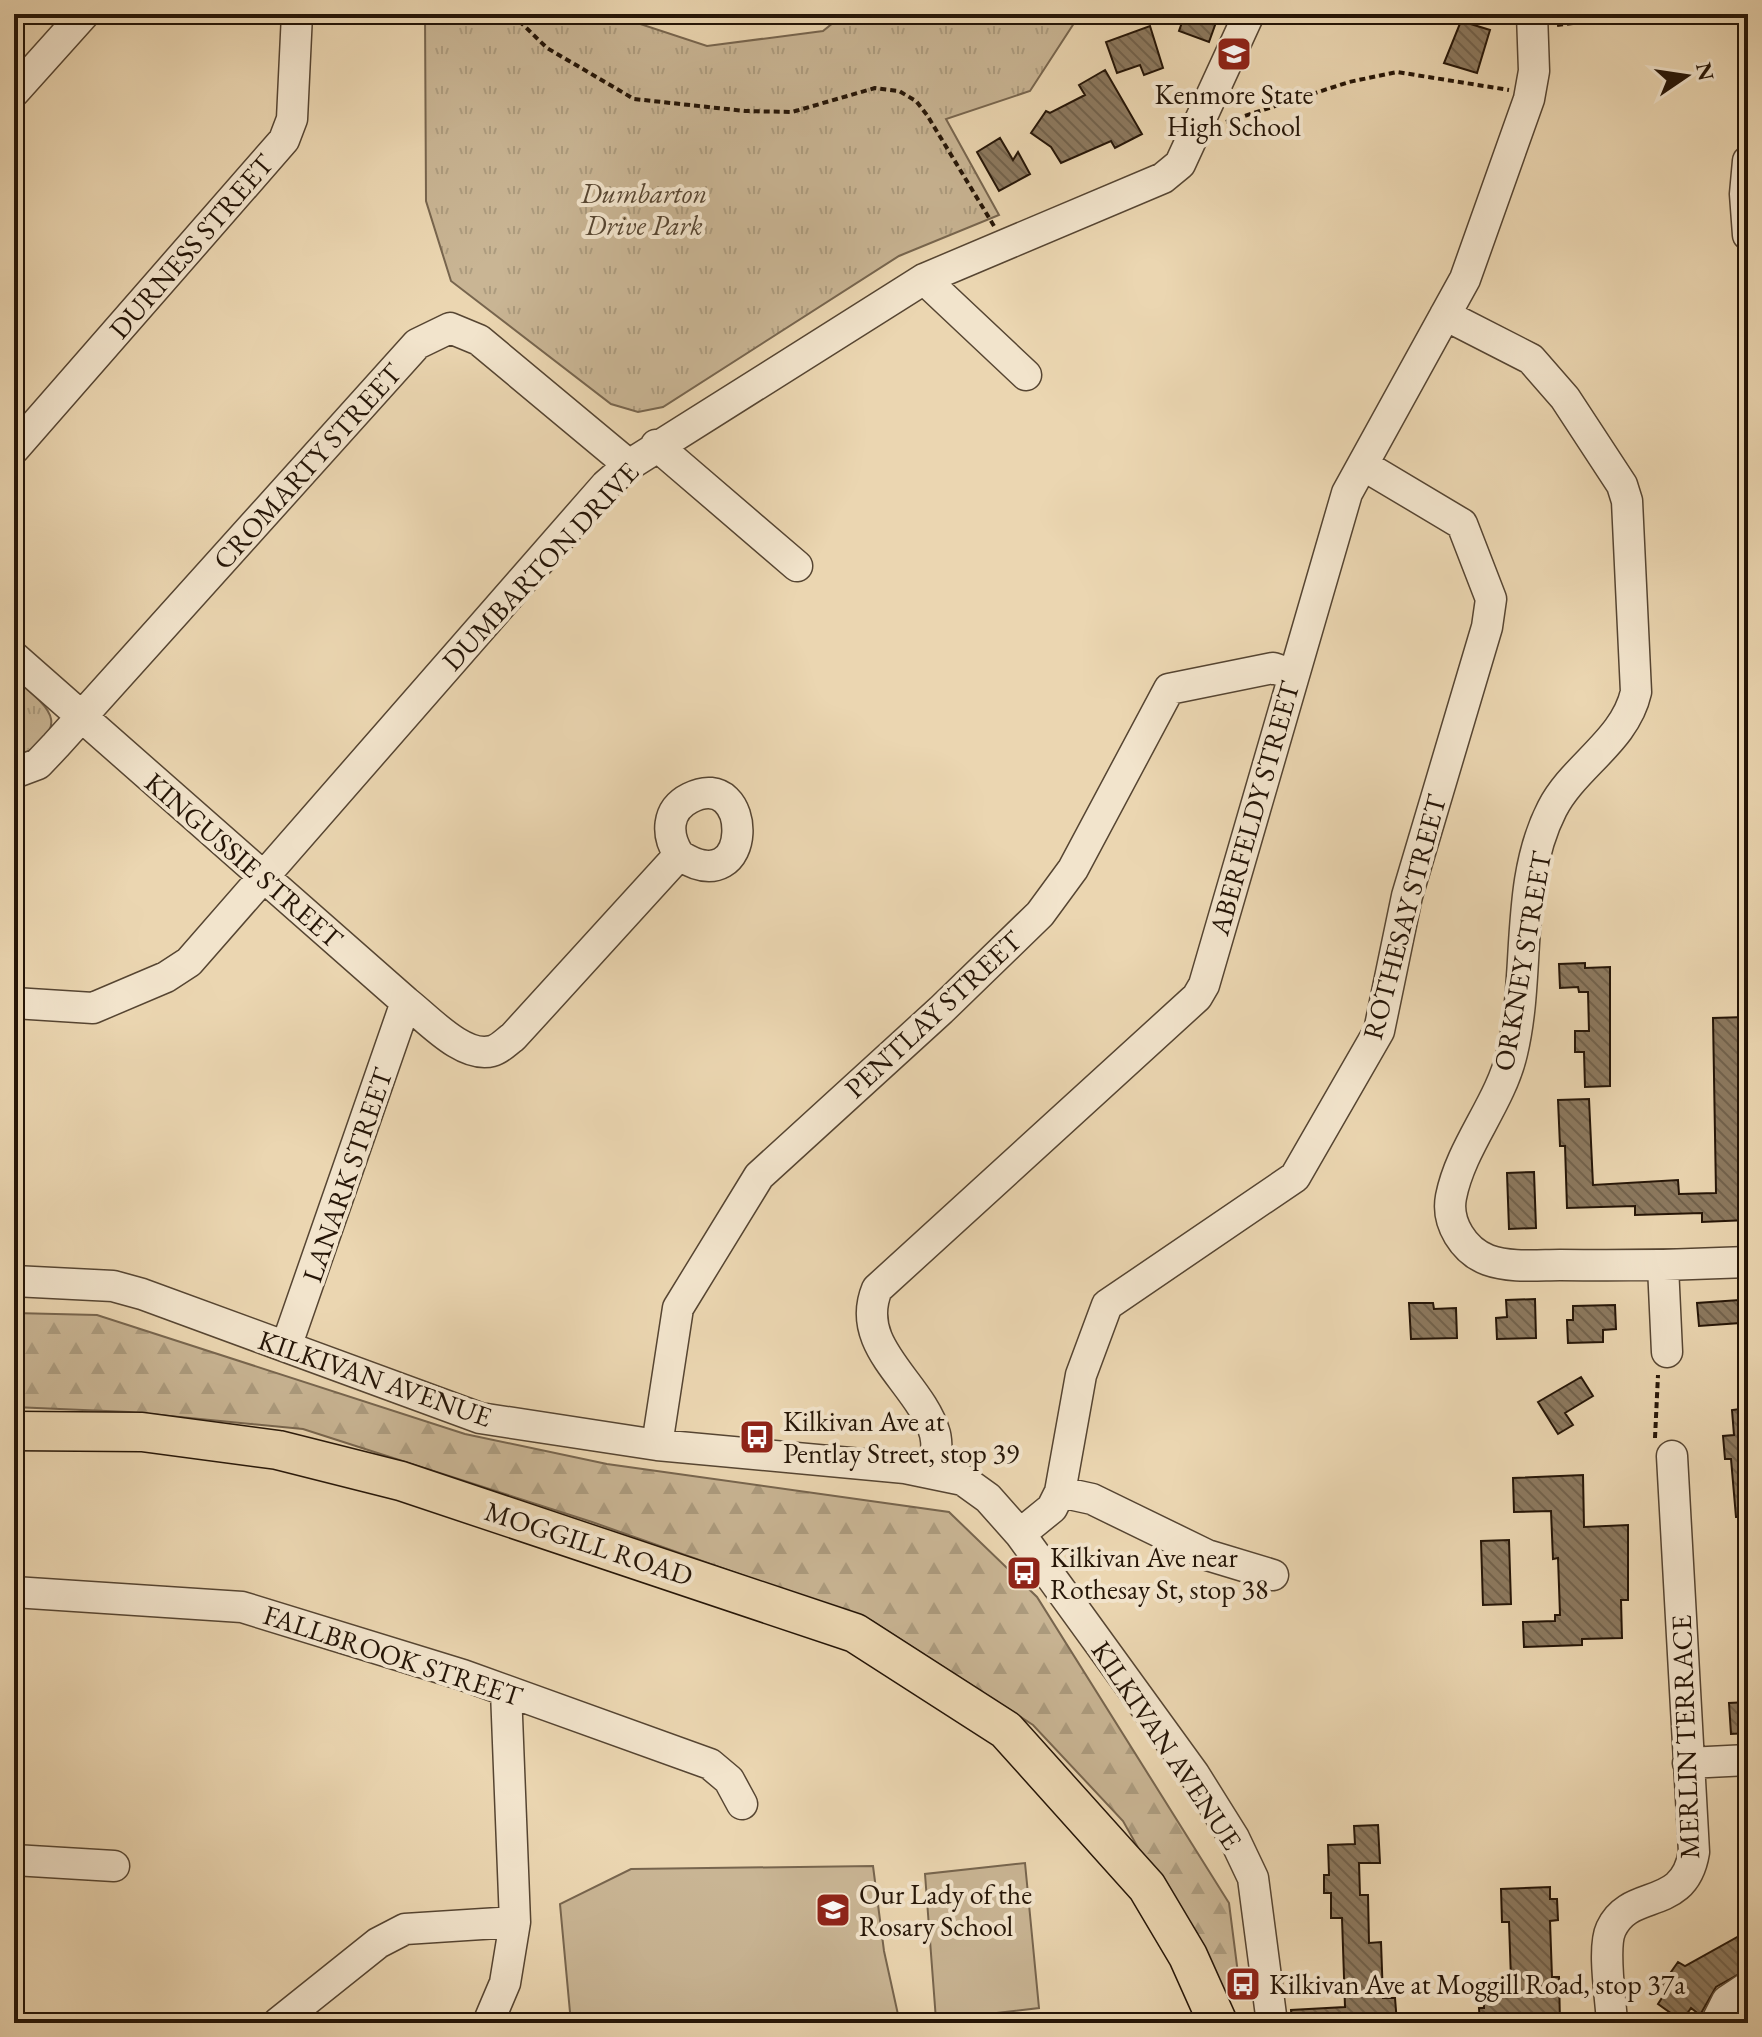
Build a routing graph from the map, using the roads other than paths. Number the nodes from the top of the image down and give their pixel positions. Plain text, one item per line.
1 (84, 14) edge
2 (297, 14) edge
3 (1249, 14) edge
4 (1538, 23) edge
5 (14, 92) edge
6 (1748, 161) edge
7 (1748, 235) edge
8 (924, 279) junction
9 (1445, 315) junction
10 (1026, 375) dead end
11 (656, 445) junction
12 (14, 449) edge
13 (629, 465) junction
14 (1363, 465) junction
15 (797, 566) dead end
16 (14, 657) edge
17 (1291, 674) junction
18 (81, 717) junction
19 (14, 773) edge
20 (679, 855) dead end
21 (262, 876) junction
22 (406, 1002) junction
23 (14, 1003) edge
24 (1748, 1262) edge
25 (1663, 1266) junction
26 (14, 1281) edge
27 (286, 1347) junction
28 (1667, 1352) road end
29 (14, 1431) edge
30 (657, 1445) junction
31 (1672, 1456) road end
32 (935, 1472) junction
33 (1060, 1492) junction
34 (1020, 1534) junction
35 (1273, 1575) dead end
36 (14, 1592) edge
37 (506, 1691) junction
38 (1748, 1760) edge
39 (1688, 1763) junction
40 (742, 1804) dead end
41 (1092, 1827) junction
42 (14, 1860) edge
43 (114, 1866) dead end
44 (515, 1922) junction
45 (1748, 1987) edge
46 (278, 2023) edge
47 (488, 2023) edge
48 (1199, 2023) edge
49 (1218, 2023) edge
50 (1272, 2023) edge
51 (1612, 2023) edge
52 (1716, 2023) edge

1 - 5 street
2 - 12 street, DURNESS STREET
3 - 8 street, DUMBARTON DRIVE
4 - 9 street, ABERFELDY STREET
6 - 7 street
8 - 10 street
8 - 11 street, DUMBARTON DRIVE
9 - 14 street, ABERFELDY STREET
9 - 25 street, ORKNEY STREET
11 - 13 street, DUMBARTON DRIVE
11 - 15 street
13 - 18 street, CROMARTY STREET
13 - 21 street, DUMBARTON DRIVE
14 - 17 street, ABERFELDY STREET
14 - 33 street, ROTHESAY STREET
16 - 18 street, KINGUSSIE STREET
17 - 30 street, PENTLAY STREET
17 - 32 street, ABERFELDY STREET
18 - 19 street, CROMARTY STREET
18 - 21 street, KINGUSSIE STREET
20 - 22 street, KINGUSSIE STREET
21 - 22 street, KINGUSSIE STREET
21 - 23 street, DUMBARTON DRIVE
22 - 27 street, LANARK STREET
24 - 25 street
25 - 28 street
26 - 27 street, KILKIVAN AVENUE
27 - 30 street, KILKIVAN AVENUE
29 - 41 main road, MOGGILL ROAD
30 - 32 street, KILKIVAN AVENUE
31 - 39 street, MERLIN TERRACE
32 - 34 street, KILKIVAN AVENUE
33 - 34 street, ROTHESAY STREET
33 - 35 street
34 - 50 street, KILKIVAN AVENUE
36 - 37 street, FALLBROOK STREET
37 - 40 street, FALLBROOK STREET
37 - 44 street
38 - 39 street
39 - 51 street, MERLIN TERRACE
41 - 48 main road, MOGGILL ROAD
41 - 49 main road, MOGGILL ROAD
42 - 43 street
44 - 46 street
44 - 47 street
45 - 52 street

